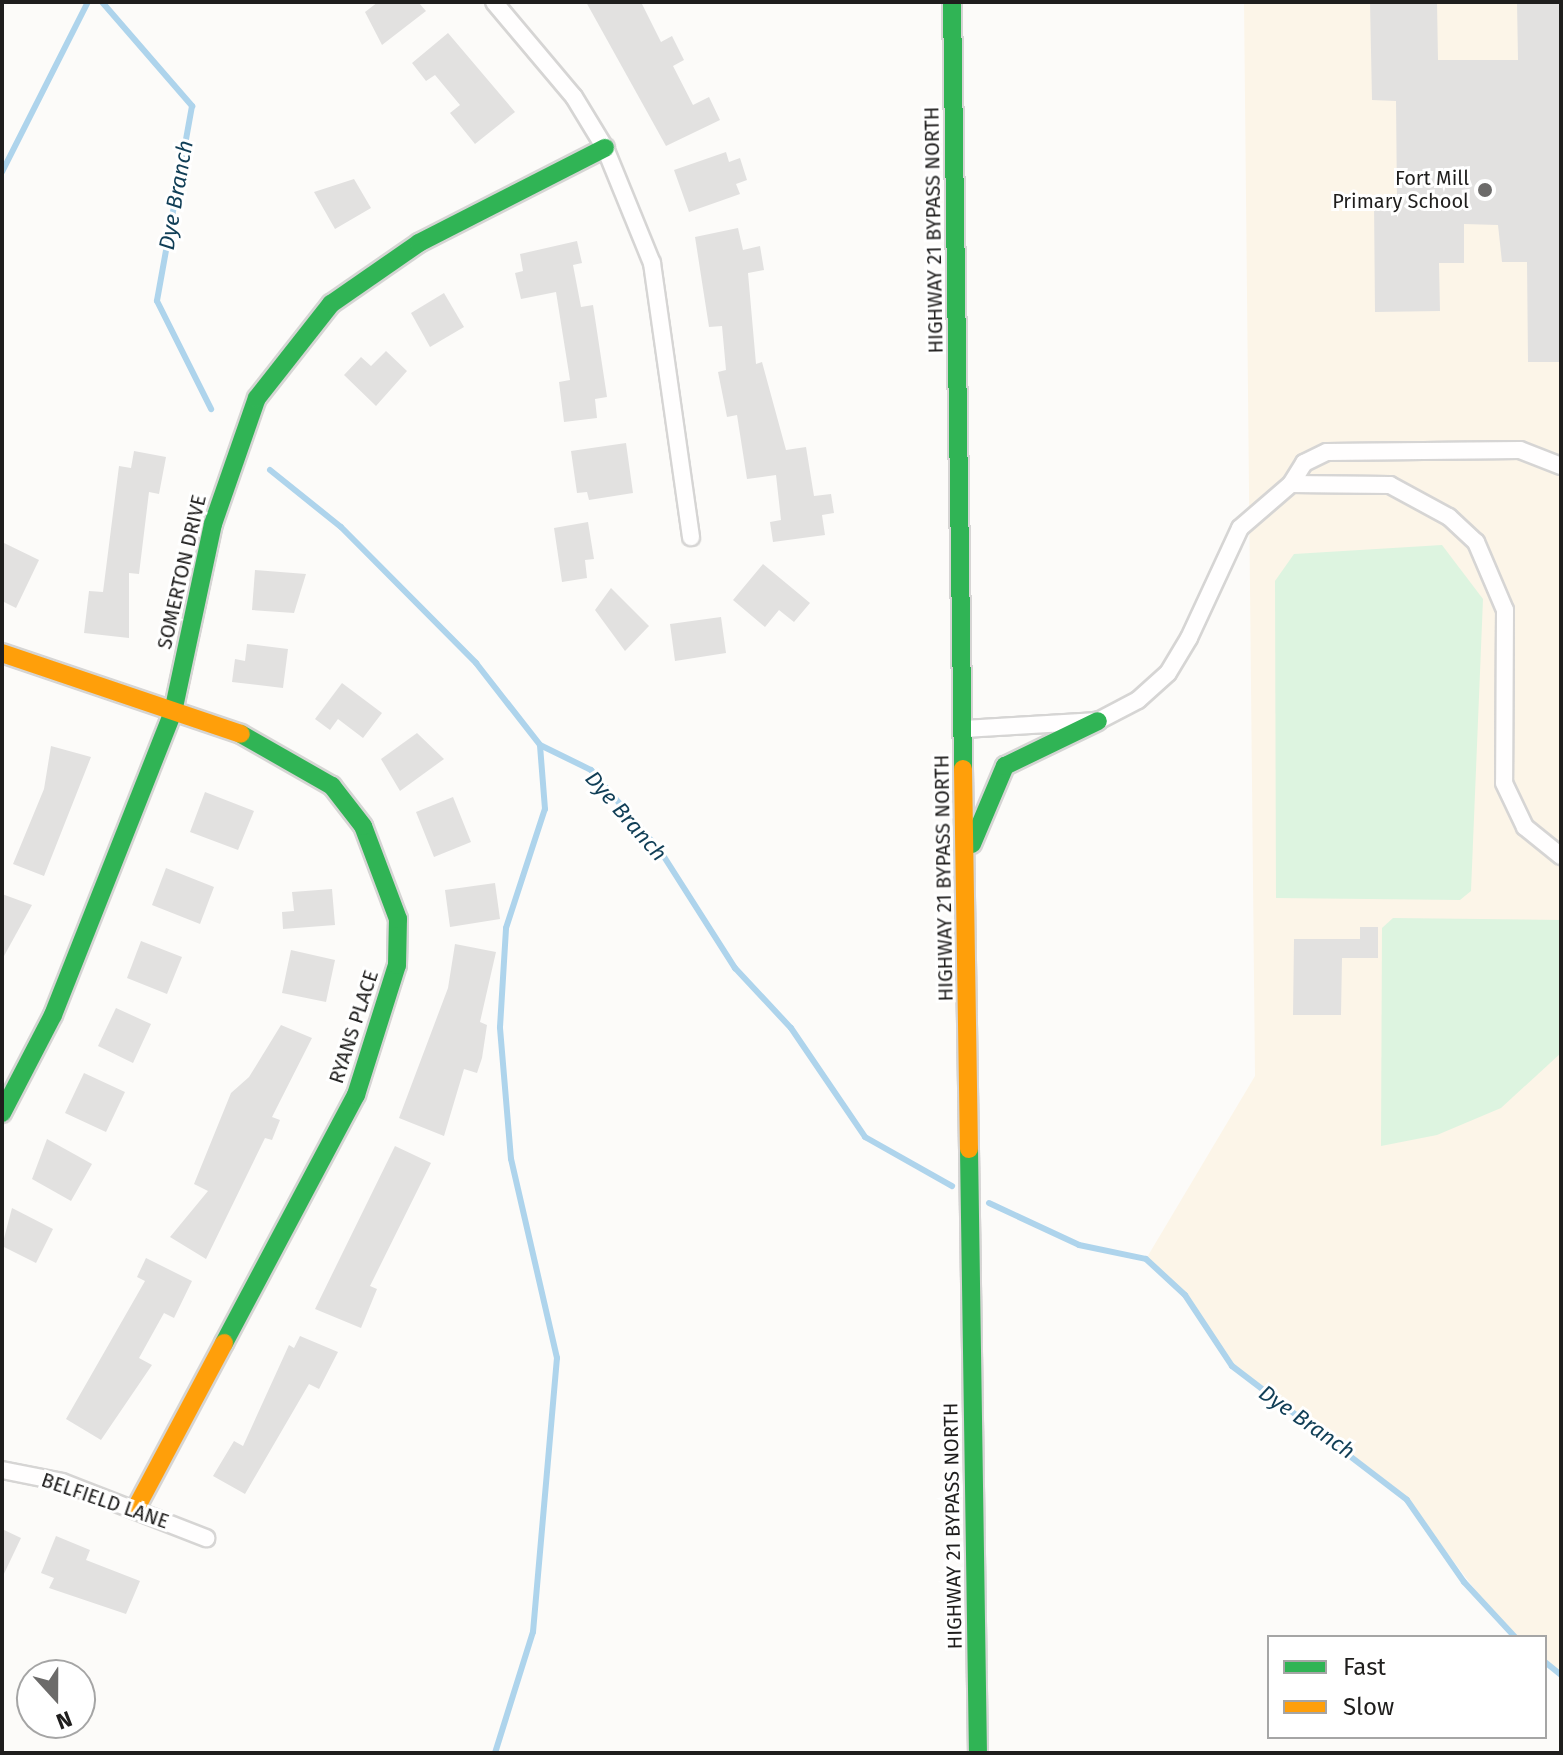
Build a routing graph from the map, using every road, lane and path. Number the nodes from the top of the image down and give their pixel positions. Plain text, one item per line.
1 (494, 2) edge
2 (952, 2) edge
3 (605, 148) junction
4 (1561, 466) edge
5 (1291, 484) junction
6 (691, 537) dead end
7 (2, 653) edge
8 (173, 712) junction
9 (1098, 721) junction
10 (964, 729) junction
11 (1561, 856) edge
12 (966, 861) junction
13 (2, 1113) edge
14 (2, 1470) edge
15 (136, 1508) junction
16 (206, 1538) dead end
17 (978, 1753) edge

1 - 3 street
2 - 10 street, HIGHWAY 21 BYPASS NORTH
3 - 6 street
3 - 8 street, SOMERTON DRIVE
4 - 5 street
5 - 9 street
5 - 11 street
7 - 8 street, RYANS PLACE
8 - 13 street, SOMERTON DRIVE
8 - 15 street, RYANS PLACE
9 - 10 street
9 - 12 street
10 - 12 street, HIGHWAY 21 BYPASS NORTH
12 - 17 street, HIGHWAY 21 BYPASS NORTH
14 - 15 street, BELFIELD LANE
15 - 16 street, BELFIELD LANE

